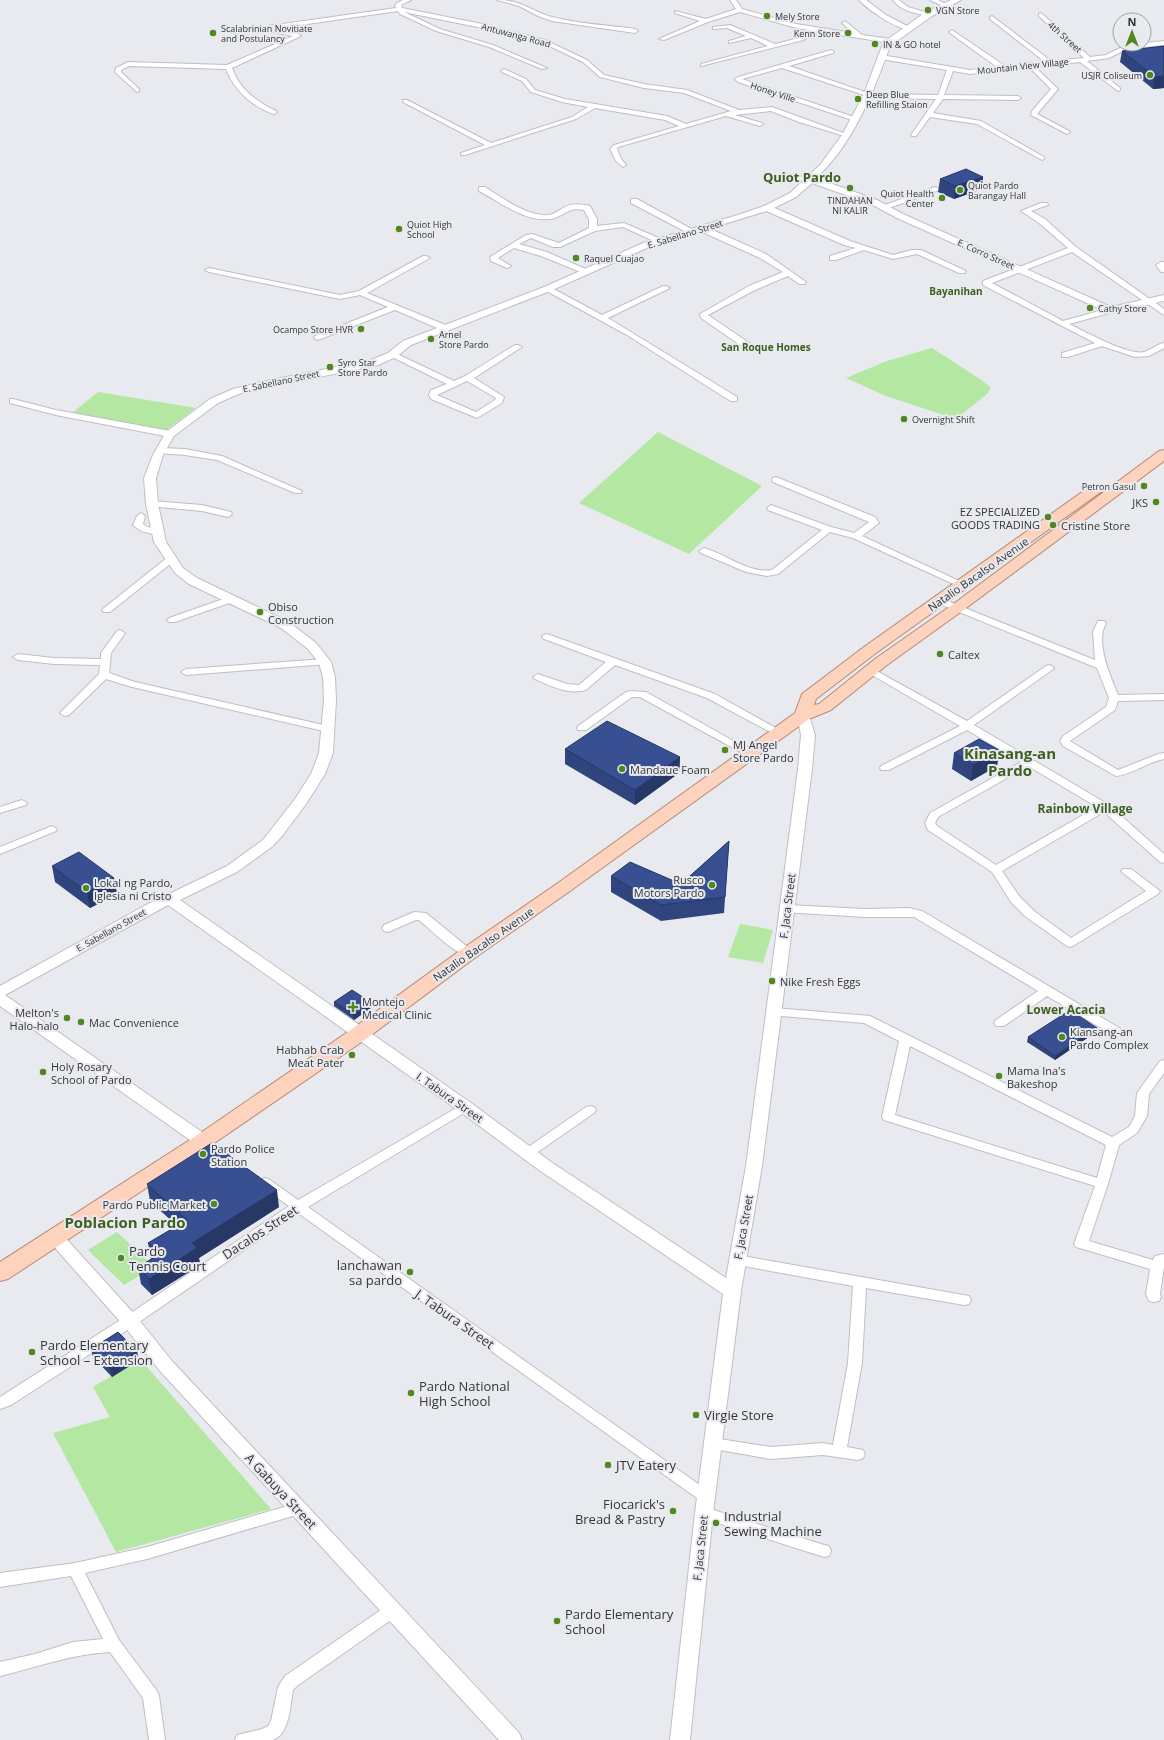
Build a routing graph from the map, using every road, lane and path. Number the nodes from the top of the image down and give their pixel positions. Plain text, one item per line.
1 (404, 0) edge
2 (500, 0) edge
3 (733, 0) edge
4 (862, 0) edge
5 (896, 0) edge
6 (933, 0) edge
7 (957, 0) edge
8 (511, 1) edge
9 (945, 5) junction
10 (400, 9) junction
11 (740, 10) junction
12 (677, 12) dead end
13 (929, 14) junction
14 (1041, 15) dead end
15 (992, 18) dead end
16 (706, 21) junction
17 (844, 23) dead end
18 (715, 28) dead end
19 (908, 28) junction
20 (819, 30) junction
21 (635, 31) dead end
22 (952, 32) dead end
23 (753, 36) junction
24 (862, 37) junction
25 (662, 39) dead end
26 (891, 41) junction
27 (731, 42) dead end
28 (1164, 43) edge
29 (774, 46) junction
30 (831, 52) dead end
31 (881, 57) junction
32 (1086, 59) junction
33 (1050, 63) junction
34 (703, 65) dead end
35 (1030, 65) junction
36 (783, 66) junction
37 (228, 67) junction
38 (544, 68) dead end
39 (951, 68) junction
40 (1003, 68) junction
41 (504, 71) dead end
42 (1118, 89) dead end
43 (137, 90) dead end
44 (867, 95) junction
45 (940, 98) junction
46 (1018, 98) dead end
47 (405, 101) dead end
48 (594, 106) junction
49 (274, 112) dead end
50 (738, 112) junction
51 (726, 114) junction
52 (930, 115) junction
53 (855, 119) junction
54 (760, 124) dead end
55 (686, 126) junction
56 (1067, 132) dead end
57 (846, 135) junction
58 (914, 135) dead end
59 (491, 145) junction
60 (463, 154) dead end
61 (1042, 158) dead end
62 (623, 165) dead end
63 (786, 176) dead end
64 (810, 180) junction
65 (482, 189) dead end
66 (938, 189) dead end
67 (634, 201) dead end
68 (1044, 205) dead end
69 (883, 207) junction
70 (767, 208) junction
71 (593, 229) junction
72 (698, 230) junction
73 (659, 240) junction
74 (513, 245) junction
75 (864, 248) junction
76 (1073, 249) junction
77 (426, 258) dead end
78 (833, 258) dead end
79 (1164, 264) edge
80 (508, 266) dead end
81 (208, 270) dead end
82 (1021, 270) junction
83 (1164, 270) edge
84 (586, 271) junction
85 (962, 271) dead end
86 (788, 274) junction
87 (802, 282) dead end
88 (666, 288) dead end
89 (547, 289) junction
90 (361, 293) junction
91 (1164, 298) edge
92 (1147, 301) junction
93 (395, 307) junction
94 (1110, 310) junction
95 (1164, 313) edge
96 (603, 317) junction
97 (1063, 323) junction
98 (445, 328) junction
99 (318, 338) dead end
100 (1102, 343) junction
101 (1164, 344) edge
102 (749, 347) dead end
103 (518, 348) dead end
104 (392, 355) junction
105 (1065, 355) dead end
106 (468, 378) junction
107 (454, 384) junction
108 (734, 399) dead end
109 (13, 401) dead end
110 (170, 434) junction
111 (1164, 441) edge
112 (161, 451) junction
113 (1164, 454) edge
114 (776, 480) dead end
115 (298, 491) dead end
116 (152, 504) junction
117 (771, 508) dead end
118 (228, 514) dead end
119 (141, 516) dead end
120 (828, 528) junction
121 (157, 531) junction
122 (856, 536) junction
123 (704, 551) dead end
124 (171, 559) junction
125 (963, 585) junction
126 (232, 599) junction
127 (940, 601) junction
128 (958, 608) junction
129 (107, 610) dead end
130 (172, 620) dead end
131 (1101, 623) dead end
132 (120, 633) dead end
133 (547, 637) dead end
134 (18, 657) dead end
135 (613, 661) junction
136 (104, 662) junction
137 (325, 662) junction
138 (1101, 666) junction
139 (1049, 668) dead end
140 (870, 671) junction
141 (186, 672) dead end
142 (104, 675) junction
143 (538, 677) dead end
144 (1114, 698) junction
145 (1164, 698) edge
146 (65, 713) dead end
147 (803, 715) junction
148 (967, 726) junction
149 (582, 728) dead end
150 (328, 729) junction
151 (778, 732) junction
152 (750, 753) junction
153 (1164, 756) edge
154 (1028, 762) junction
155 (885, 768) dead end
156 (22, 803) dead end
157 (1105, 807) junction
158 (0, 810) edge
159 (52, 829) dead end
160 (0, 851) edge
161 (1164, 860) edge
162 (996, 870) junction
163 (1127, 871) dead end
164 (170, 900) junction
165 (787, 910) junction
166 (388, 928) dead end
167 (469, 952) junction
168 (1046, 990) junction
169 (0, 992) edge
170 (0, 999) edge
171 (774, 1012) junction
172 (1000, 1023) dead end
173 (1117, 1032) dead end
174 (359, 1034) junction
175 (906, 1038) junction
176 (1164, 1064) edge
177 (465, 1107) junction
178 (590, 1110) dead end
179 (1114, 1143) junction
180 (209, 1146) junction
181 (528, 1153) junction
182 (254, 1176) edge
183 (1102, 1184) junction
184 (299, 1206) junction
185 (55, 1237) junction
186 (737, 1260) junction
187 (1160, 1262) edge
188 (0, 1274) edge
189 (860, 1282) junction
190 (732, 1291) junction
191 (1154, 1297) dead end
192 (964, 1300) dead end
193 (130, 1321) junction
194 (0, 1403) edge
195 (713, 1444) junction
196 (839, 1451) junction
197 (858, 1454) dead end
198 (705, 1505) junction
199 (298, 1509) junction
200 (824, 1551) dead end
201 (75, 1569) junction
202 (0, 1580) edge
203 (393, 1610) junction
204 (114, 1645) junction
205 (0, 1669) edge
206 (157, 1740) edge
207 (243, 1740) edge
208 (512, 1740) edge
209 (680, 1740) edge

1 - 10 street
2 - 8 street
3 - 11 street
4 - 19 street
5 - 13 street
6 - 9 street
7 - 9 street, E. Sabellano Street
8 - 21 street
9 - 13 street, E. Sabellano Street
10 - 37 street, Antuwanga Road
10 - 38 street
10 - 50 street, Antuwanga Road
11 - 16 street
11 - 20 street
12 - 16 street
13 - 19 street, E. Sabellano Street
14 - 32 street, 4th Street
15 - 33 street
16 - 25 street
17 - 24 street
18 - 23 street
19 - 26 street, E. Sabellano Street
20 - 24 street
20 - 29 street
22 - 40 street
23 - 27 street
23 - 29 street
24 - 26 street
26 - 31 street, E. Sabellano Street
28 - 32 street, Mountain View Village
29 - 34 street
30 - 36 street, Honey Ville
31 - 39 street, Mountain View Village
31 - 44 street, E. Sabellano Street
32 - 33 street, Mountain View Village
32 - 42 street, 4th Street
33 - 35 street, Mountain View Village
35 - 40 street, Mountain View Village
35 - 56 street
36 - 44 street
36 - 53 street, Honey Ville
37 - 43 street
37 - 49 street
39 - 40 street, Mountain View Village
39 - 45 street
41 - 48 street
44 - 45 street
44 - 53 street, E. Sabellano Street
45 - 46 street
45 - 52 street
47 - 59 street
48 - 55 street
48 - 59 street
50 - 51 street
50 - 57 street, Antuwanga Road
51 - 54 street
51 - 55 street
52 - 58 street
52 - 61 street
53 - 57 street, E. Sabellano Street
55 - 62 street
57 - 64 street, E. Sabellano Street
59 - 60 street
63 - 64 street
64 - 69 street, E. Corro Street
64 - 70 street, E. Sabellano Street
65 - 71 street
66 - 69 street
67 - 72 street
68 - 76 street
69 - 82 street, E. Corro Street
70 - 72 street, E. Sabellano Street
70 - 75 street
71 - 73 street
71 - 74 street
72 - 73 street, E. Sabellano Street
72 - 86 street
73 - 84 street, E. Sabellano Street
74 - 80 street
74 - 84 street
75 - 78 street
75 - 85 street
76 - 82 street
76 - 92 street
77 - 90 street
79 - 83 street
81 - 90 street
82 - 94 street, E. Corro Street
82 - 97 street
84 - 89 street, E. Sabellano Street
86 - 87 street
86 - 102 street
88 - 96 street
89 - 96 street
89 - 98 street, E. Sabellano Street
90 - 93 street
91 - 92 street
92 - 94 street
92 - 95 street
93 - 98 street
93 - 99 street
94 - 97 street
96 - 108 street
97 - 100 street
98 - 104 street, E. Sabellano Street
100 - 101 street
100 - 105 street
103 - 106 street
104 - 107 street
104 - 110 street, E. Sabellano Street
106 - 107 street
106 - 107 street
109 - 110 street
110 - 112 street, E. Sabellano Street
111 - 125 main road, Natalio Bacalso Avenue
112 - 115 street
112 - 116 street, E. Sabellano Street
113 - 128 main road, Natalio Bacalso Avenue
114 - 122 street
116 - 118 street
116 - 121 street, E. Sabellano Street
117 - 120 street
119 - 121 street
120 - 122 street
120 - 123 street
121 - 124 street, E. Sabellano Street
122 - 125 street
124 - 126 street, E. Sabellano Street
124 - 129 street
125 - 127 main road, Natalio Bacalso Avenue
126 - 130 street
126 - 137 street, E. Sabellano Street
127 - 128 street
127 - 147 main road, Natalio Bacalso Avenue
128 - 138 street
128 - 140 main road, Natalio Bacalso Avenue
131 - 138 street
132 - 136 street
133 - 135 street
134 - 136 street
135 - 143 street
135 - 151 street
136 - 142 street
137 - 141 street
137 - 150 street, E. Sabellano Street
138 - 144 street
139 - 148 street
140 - 147 main road, Natalio Bacalso Avenue
140 - 148 street
142 - 146 street
142 - 150 street
144 - 145 street
144 - 153 street
147 - 151 main road, Natalio Bacalso Avenue
147 - 165 street, F. Jaca Street
148 - 154 street
148 - 155 street
149 - 152 street
150 - 164 street, E. Sabellano Street
151 - 152 main road, Natalio Bacalso Avenue
152 - 167 main road, Natalio Bacalso Avenue
154 - 157 street
154 - 162 street
156 - 158 street
157 - 161 street
157 - 162 street
159 - 160 street
162 - 163 street
164 - 169 street, E. Sabellano Street
164 - 174 street, I. Tabura Street
165 - 168 street
165 - 171 street, F. Jaca Street
166 - 167 street
167 - 174 main road, Natalio Bacalso Avenue
168 - 172 street
168 - 173 street
170 - 180 street
171 - 175 street
171 - 186 street, F. Jaca Street
174 - 177 street, I. Tabura Street
174 - 180 main road, Natalio Bacalso Avenue
175 - 179 street
175 - 183 street
176 - 179 street
177 - 181 street, I. Tabura Street
177 - 184 street, Dacalos Street
178 - 181 street
179 - 183 street
180 - 185 main road, Natalio Bacalso Avenue
181 - 190 street, I. Tabura Street
182 - 184 street, J. Tabura Street
183 - 187 street
184 - 193 street, Dacalos Street
184 - 198 street, J. Tabura Street
185 - 188 main road, Natalio Bacalso Avenue
185 - 193 street, A Gabuya Street
186 - 189 street
186 - 190 street, F. Jaca Street
187 - 191 street
189 - 192 street
189 - 196 street
190 - 195 street, F. Jaca Street
193 - 194 street, Dacalos Street
193 - 199 street, A Gabuya Street
195 - 196 street
195 - 198 street, F. Jaca Street
196 - 197 street
198 - 200 street, J. Tabura Street
198 - 209 street, F. Jaca Street
199 - 201 street
199 - 203 street, A Gabuya Street
201 - 202 street
201 - 204 street
203 - 207 street
203 - 208 street, A Gabuya Street
204 - 205 street
204 - 206 street

